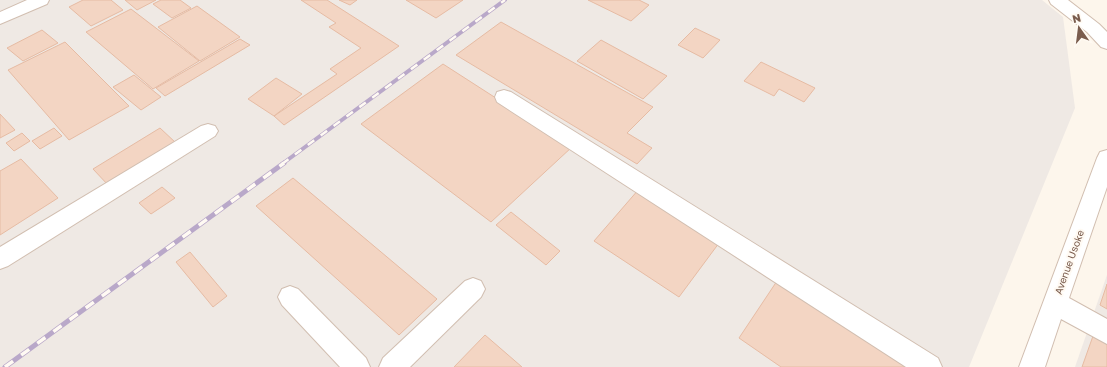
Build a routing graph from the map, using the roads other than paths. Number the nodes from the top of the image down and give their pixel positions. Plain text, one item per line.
1 (41, 0) edge
2 (1057, 0) edge
3 (0, 19) edge
4 (1107, 43) edge
5 (504, 96) dead end
6 (208, 131) dead end
7 (1107, 158) edge
8 (0, 259) edge
9 (473, 289) dead end
10 (290, 297) dead end
11 (1055, 304) junction
12 (1107, 332) edge
13 (357, 367) edge
14 (392, 367) edge
15 (929, 367) edge
16 (1032, 367) edge

1 - 3 street
2 - 4 street
5 - 15 street
6 - 8 street
7 - 11 street, Avenue Usoke
9 - 14 street
10 - 13 street
11 - 12 street
11 - 16 street, Avenue Usoke

